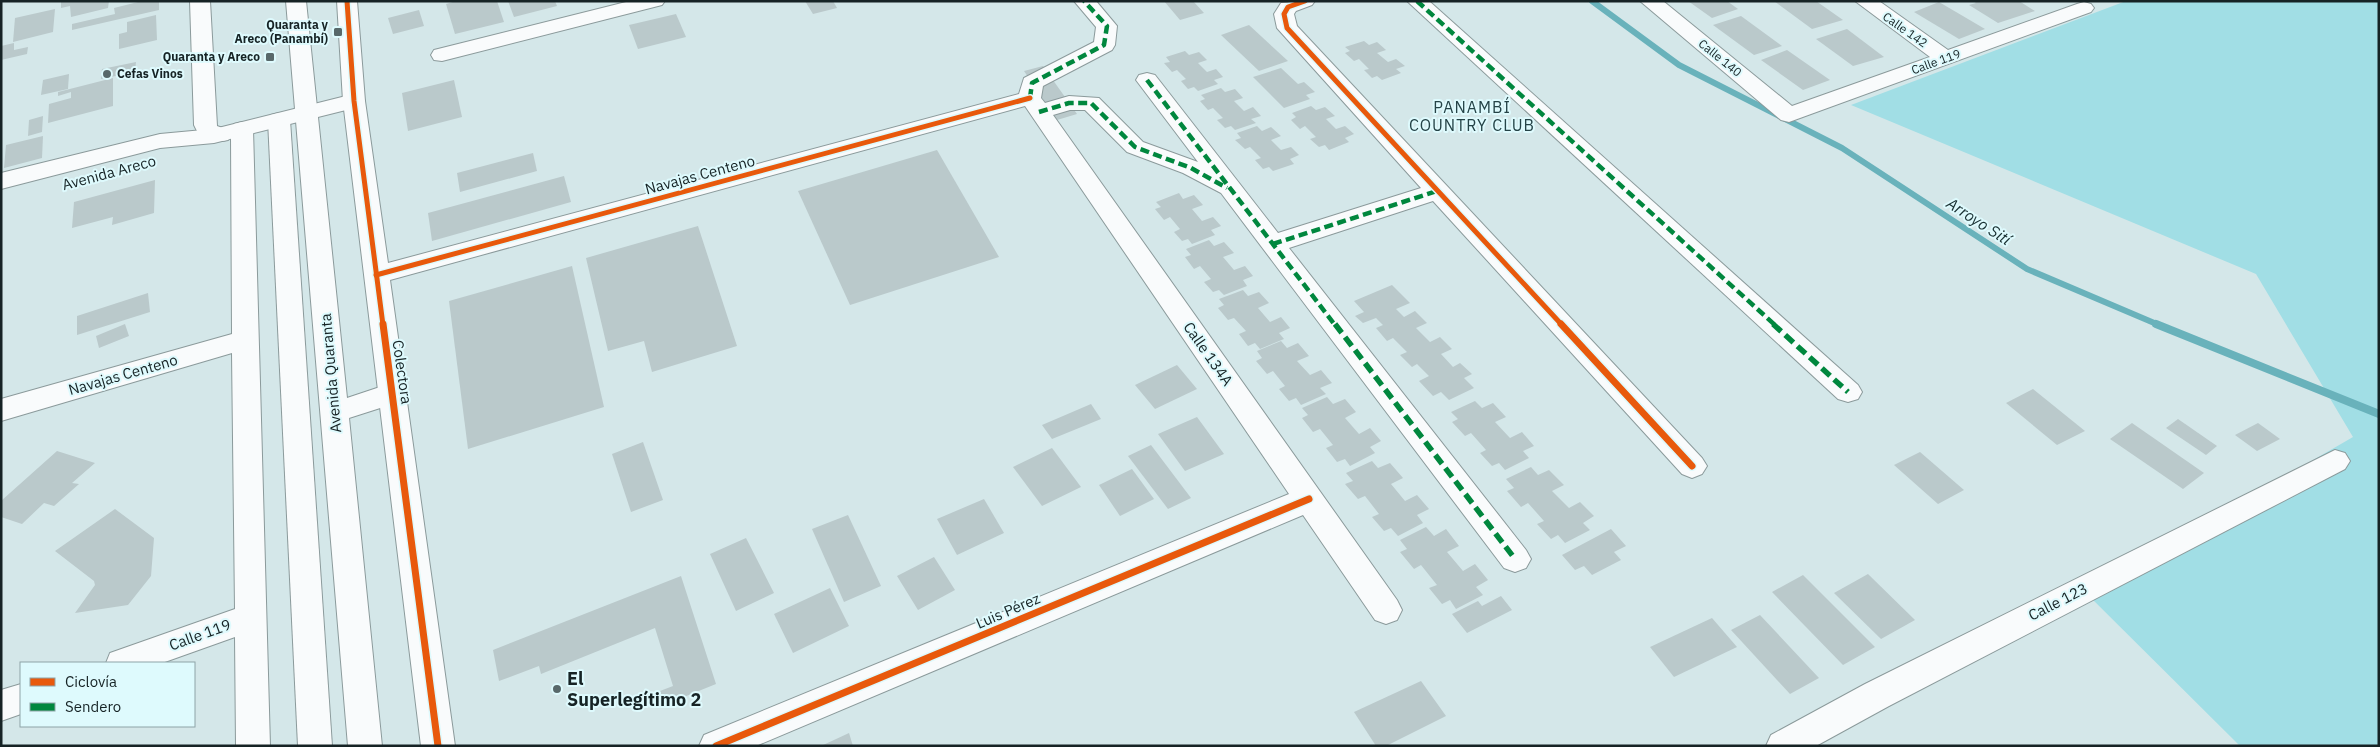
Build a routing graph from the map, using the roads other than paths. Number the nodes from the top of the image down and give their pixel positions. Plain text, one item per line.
1 (200, 1) edge
2 (296, 1) edge
3 (347, 1) edge
4 (655, 1) edge
5 (1084, 1) edge
6 (1305, 1) edge
7 (1417, 1) edge
8 (1650, 1) edge
9 (1865, 1) edge
10 (2078, 5) edge
11 (442, 55) dead end
12 (1946, 58) junction
13 (1147, 80) dead end
14 (354, 101) junction
15 (1034, 105) junction
16 (307, 113) junction
17 (1789, 115) joint
18 (279, 120) junction
19 (226, 134) junction
20 (1, 181) edge
21 (1232, 190) junction
22 (1437, 191) junction
23 (1, 201) edge
24 (1273, 244) junction
25 (376, 275) junction
26 (245, 340) junction
27 (1848, 392) dead end
28 (392, 394) junction
29 (1, 410) edge
30 (335, 412) junction
31 (2335, 461) dead end
32 (1692, 466) dead end
33 (1309, 499) junction
34 (1515, 560) dead end
35 (1386, 610) dead end
36 (251, 618) junction
37 (125, 662) edge
38 (20, 699) edge
39 (1, 706) edge
40 (253, 746) edge
41 (315, 746) edge
42 (365, 746) edge
43 (438, 746) edge
44 (716, 746) edge
45 (1783, 746) edge

1 - 19 main road
2 - 16 main road, Avenida Quaranta
3 - 14 main road, Colectora
4 - 11 main road
5 - 15 main road
6 - 22 main road
7 - 27 main road
8 - 17 main road, Calle 140
9 - 12 main road, Calle 142
10 - 12 main road, Calle 119
12 - 17 main road, Calle 119
13 - 21 main road
14 - 16 main road, Avenida Areco
14 - 25 main road, Colectora
15 - 21 main road, Navajas Centeno
15 - 25 main road, Navajas Centeno
15 - 33 main road, Calle 134A
16 - 18 main road, Avenida Areco
16 - 30 main road, Avenida Quaranta
18 - 19 main road, Avenida Areco
18 - 41 main road
19 - 20 main road, Avenida Areco
19 - 23 main road, Avenida Areco
19 - 26 main road
21 - 24 main road
22 - 24 main road
22 - 32 main road
24 - 34 main road
25 - 28 main road, Colectora
26 - 29 main road, Navajas Centeno
26 - 36 main road
28 - 30 main road
28 - 43 main road, Colectora
30 - 42 main road, Avenida Quaranta
31 - 45 main road, Calle 123
33 - 35 main road, Calle 134A
33 - 44 main road, Luis Pérez
36 - 37 main road, Calle 119
36 - 40 main road
38 - 39 main road

